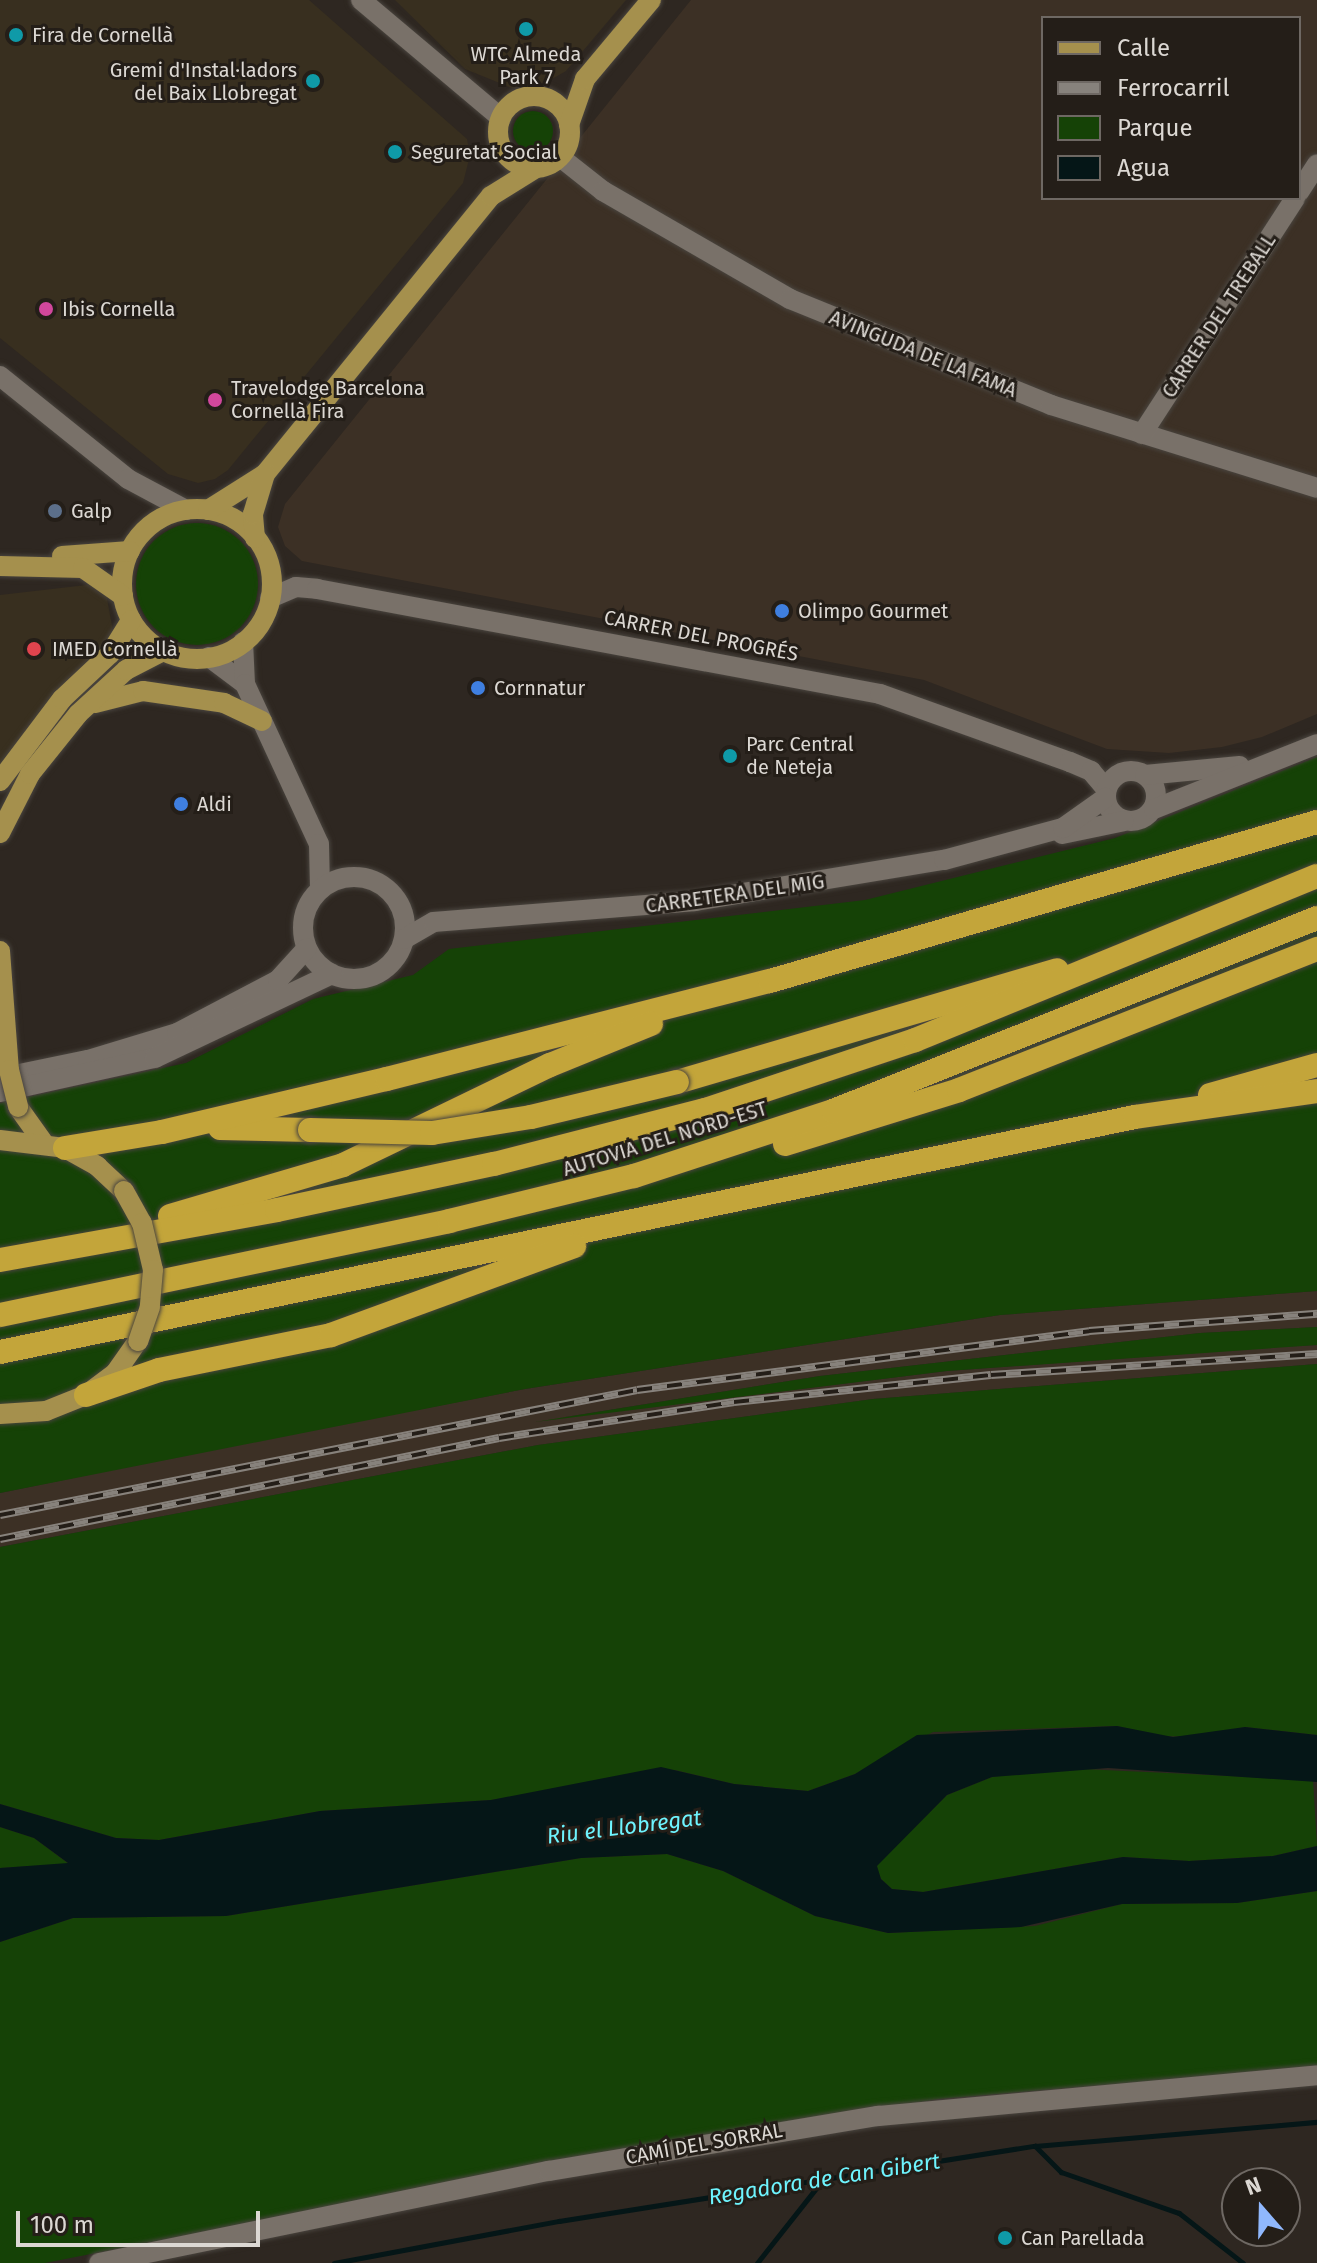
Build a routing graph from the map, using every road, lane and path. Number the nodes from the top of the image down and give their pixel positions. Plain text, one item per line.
1 (361, 0) edge
2 (651, 0) edge
3 (585, 79) junction
4 (544, 98) junction
5 (501, 118) junction
6 (569, 125) junction
7 (500, 143) junction
8 (560, 157) junction
9 (1317, 164) edge
10 (536, 168) junction
11 (1301, 189) edge
12 (491, 196) junction
13 (1294, 200) edge
14 (0, 376) edge
15 (1142, 434) junction
16 (265, 474) junction
17 (1317, 488) edge
18 (186, 510) junction
19 (208, 510) junction
20 (255, 538) junction
21 (130, 551) junction
22 (23, 564) junction
23 (0, 566) edge
24 (123, 596) junction
25 (270, 598) junction
26 (131, 620) junction
27 (243, 642) junction
28 (163, 651) junction
29 (209, 657) junction
30 (245, 684) junction
31 (84, 708) junction
32 (262, 721) junction
33 (1317, 744) edge
34 (1253, 766) junction
35 (1145, 775) junction
36 (0, 781) edge
37 (1106, 793) junction
38 (1154, 809) junction
39 (1124, 821) junction
40 (1317, 822) edge
41 (0, 833) edge
42 (1031, 839) junction
43 (319, 844) junction
44 (1317, 876) edge
45 (357, 877) junction
46 (320, 889) junction
47 (401, 908) junction
48 (1317, 918) edge
49 (434, 922) junction
50 (404, 939) junction
51 (307, 948) junction
52 (1317, 949) edge
53 (0, 951) edge
54 (1122, 954) junction
55 (332, 974) junction
56 (570, 1043) junction
57 (1317, 1065) edge
58 (0, 1078) edge
59 (1317, 1091) edge
60 (0, 1092) edge
61 (1135, 1117) junction
62 (162, 1132) junction
63 (0, 1140) edge
64 (54, 1145) junction
65 (777, 1191) junction
66 (572, 1193) junction
67 (28, 1254) junction
68 (0, 1260) edge
69 (0, 1315) edge
70 (0, 1352) edge
71 (86, 1395) junction
72 (0, 1414) edge
73 (1317, 2075) edge
74 (99, 2263) edge

1 - 5 street
2 - 3 main road
3 - 4 main road
3 - 6 main road
4 - 5 main road
4 - 6 main road
5 - 7 main road
6 - 8 main road
7 - 10 main road
7 - 12 main road
8 - 10 main road
8 - 15 street, AVINGUDA DE LA FAMA
9 - 11 street
10 - 12 main road
12 - 16 main road
13 - 15 street, CARRER DEL TREBALL
14 - 18 street
15 - 17 street, AVINGUDA DE LA FAMA
16 - 19 main road
16 - 20 main road
18 - 19 main road
18 - 21 main road
19 - 20 main road
20 - 25 main road
21 - 22 main road
21 - 24 main road
22 - 23 main road
22 - 24 main road
24 - 26 main road
25 - 27 main road
25 - 37 street, CARRER DEL PROGRÉS
26 - 28 main road
26 - 36 main road
27 - 29 main road
27 - 30 street
28 - 29 main road
28 - 31 main road
29 - 30 street
30 - 32 street
31 - 32 main road
31 - 41 main road
32 - 43 street
33 - 34 street
34 - 35 street
34 - 38 street
35 - 37 street
35 - 38 street
37 - 39 street
37 - 42 street, CARRETERA DEL MIG
38 - 39 street
39 - 42 street, CARRETERA DEL MIG
40 - 56 highway
42 - 49 street, CARRETERA DEL MIG
43 - 45 street
43 - 46 street
44 - 54 highway, AUTOVIA DEL NORD-EST
45 - 46 street
45 - 47 street
46 - 51 street
47 - 49 street, CARRETERA DEL MIG
47 - 50 street
48 - 66 highway, AUTOVIA DEL NORD-EST
49 - 50 street, CARRETERA DEL MIG
50 - 55 street
51 - 55 street
51 - 58 street
52 - 66 highway
53 - 64 main road, bridge
54 - 62 highway, bridge
54 - 67 highway, AUTOVIA DEL NORD-EST
55 - 60 street
56 - 62 highway
56 - 67 highway
57 - 61 highway
59 - 61 highway
61 - 65 highway
62 - 64 highway
63 - 64 main road
64 - 71 main road, bridge
65 - 70 highway
65 - 71 highway
66 - 69 highway, AUTOVIA DEL NORD-EST
67 - 68 highway, AUTOVIA DEL NORD-EST
71 - 72 main road
73 - 74 street, CAMÍ DEL SORRAL

